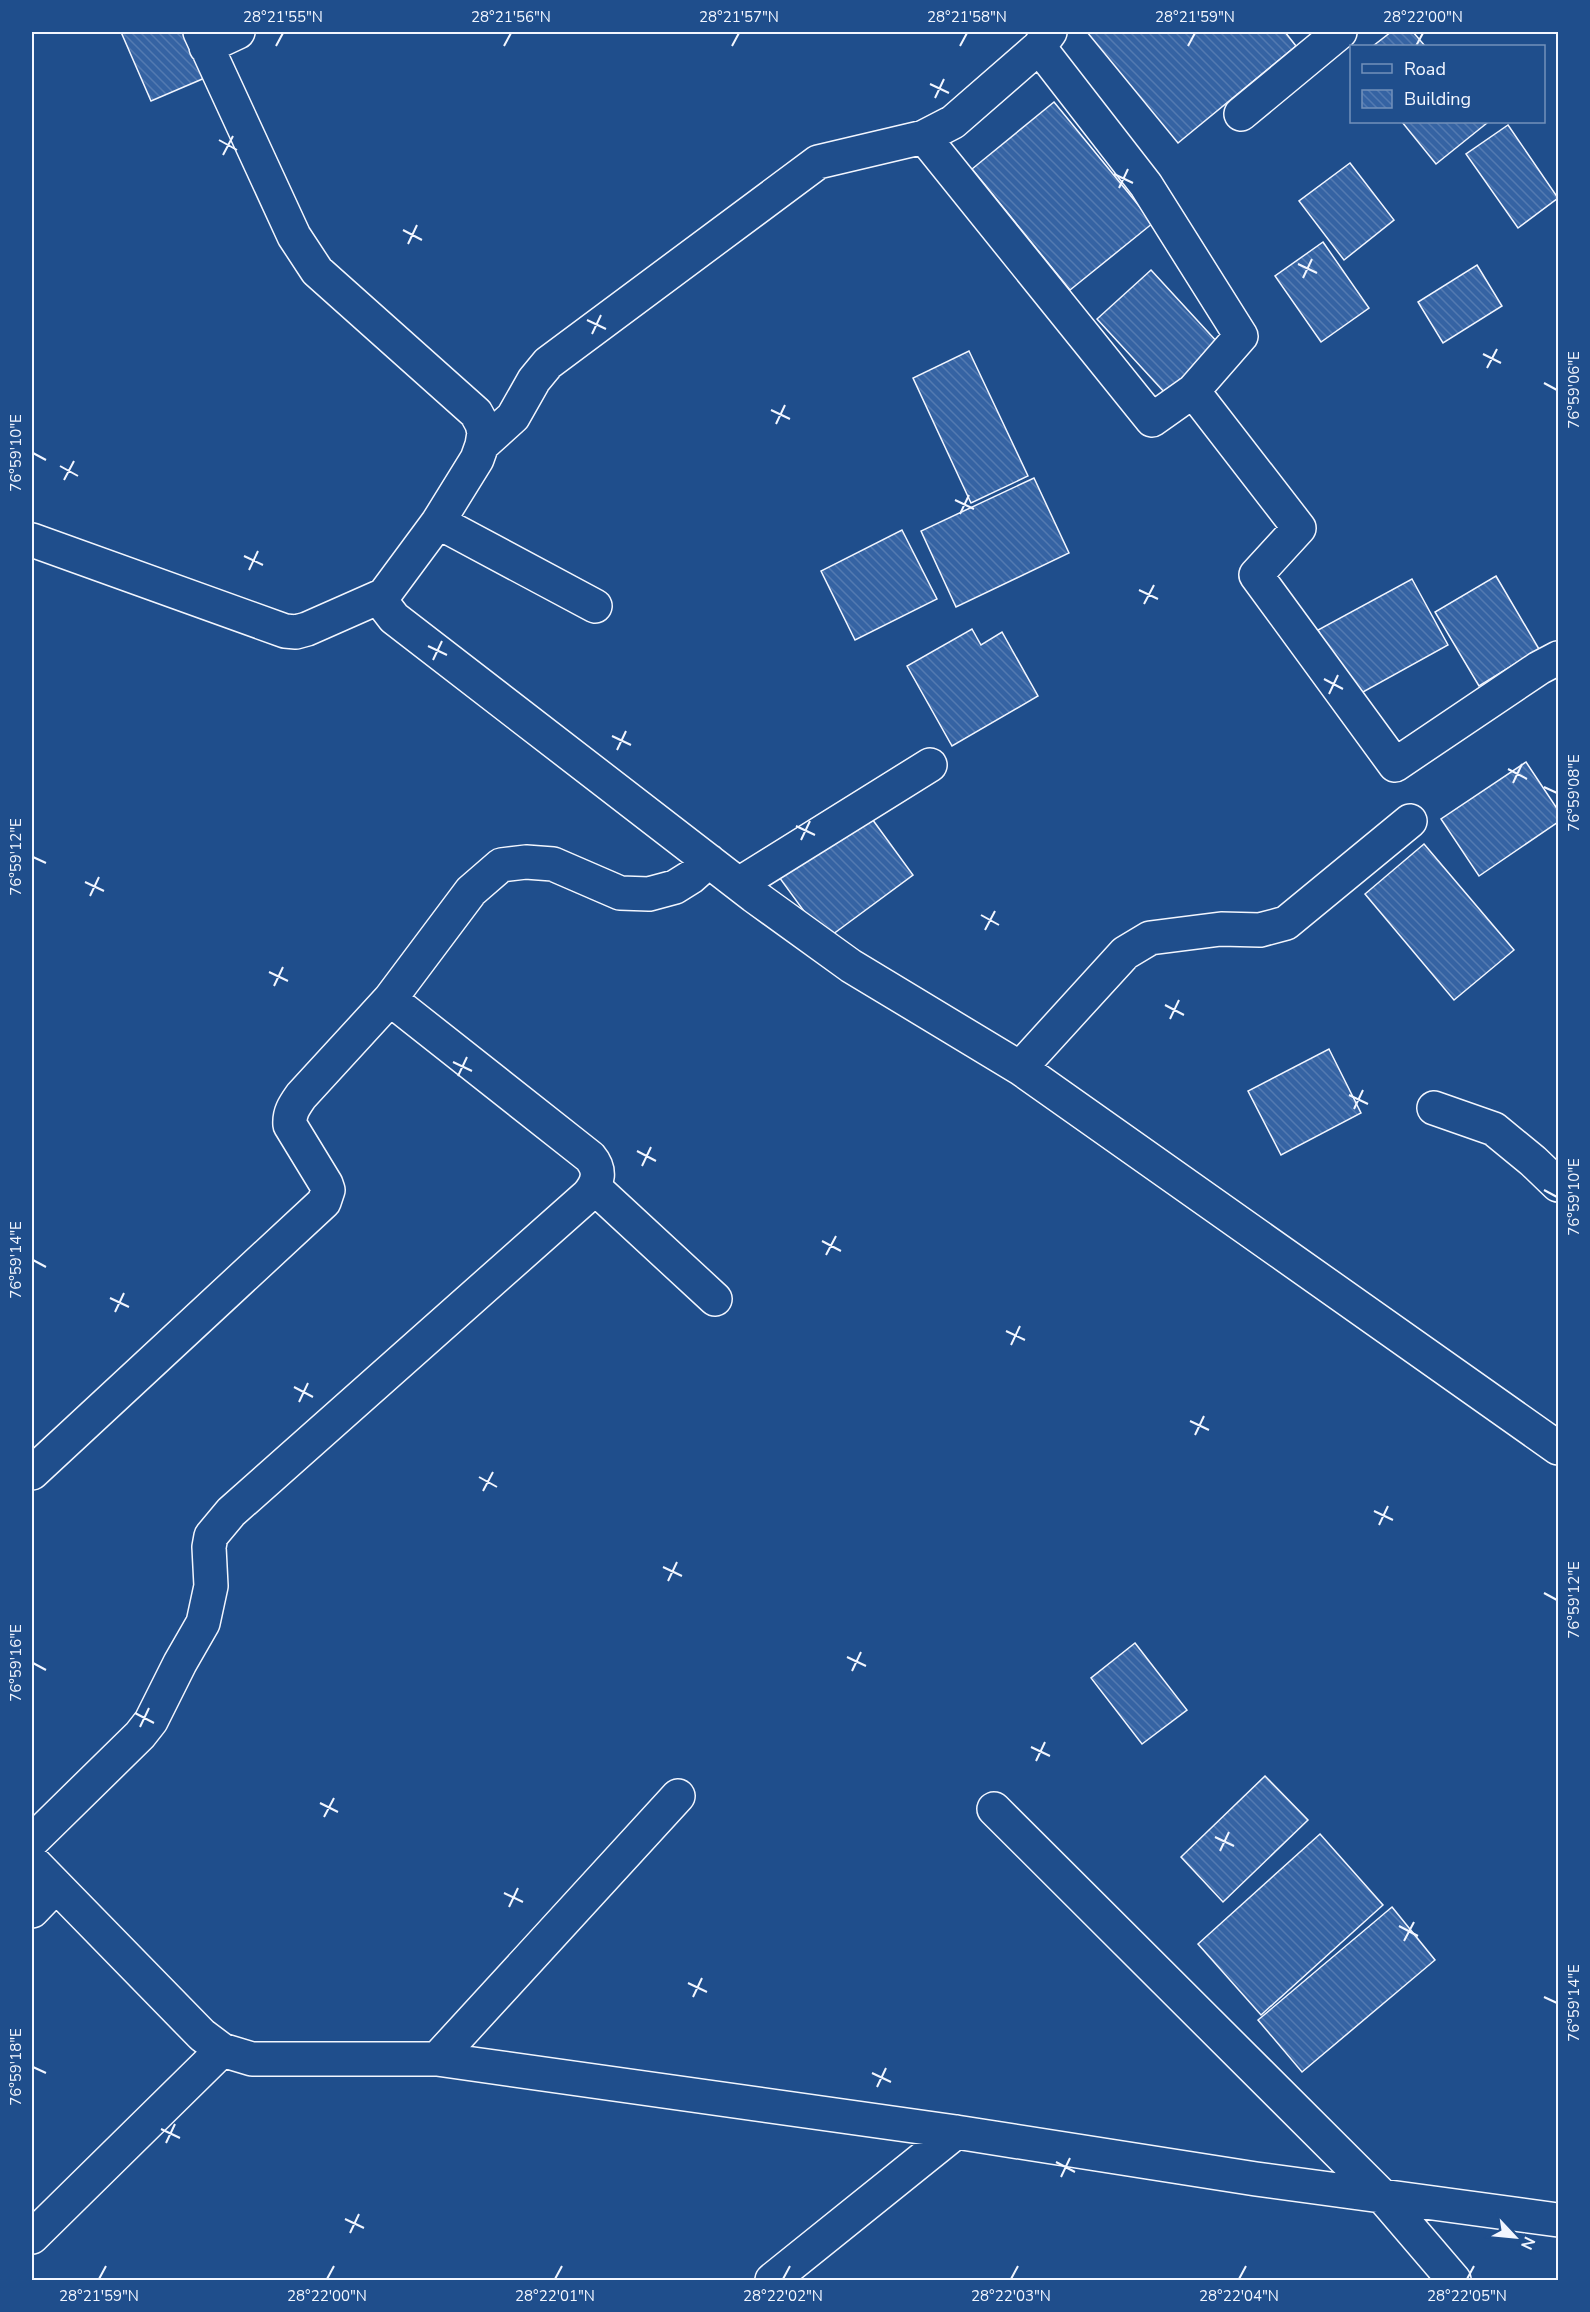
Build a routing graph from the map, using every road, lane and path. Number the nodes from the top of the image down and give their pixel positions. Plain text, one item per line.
1 (238, 32) edge
2 (1340, 32) edge
3 (203, 39) edge
4 (1044, 39) edge
5 (1241, 114) dead end
6 (924, 137) junction
7 (1193, 391) junction
8 (482, 445) junction
9 (438, 522) junction
10 (32, 540) edge
11 (384, 595) junction
12 (595, 606) dead end
13 (1558, 658) edge
14 (930, 765) dead end
15 (1410, 820) dead end
16 (709, 861) junction
17 (739, 884) junction
18 (390, 999) junction
19 (1020, 1068) junction
20 (1434, 1108) dead end
21 (1558, 1185) edge
22 (595, 1188) junction
23 (715, 1299) dead end
24 (1558, 1448) edge
25 (32, 1473) edge
26 (678, 1796) dead end
27 (994, 1809) dead end
28 (32, 1841) edge
29 (32, 1861) edge
30 (56, 1886) junction
31 (32, 1911) edge
32 (222, 2050) junction
33 (437, 2059) junction
34 (956, 2132) junction
35 (1383, 2197) junction
36 (1558, 2220) edge
37 (32, 2237) edge
38 (772, 2280) edge
39 (1454, 2280) edge

1 - 3 street
2 - 5 street
3 - 8 street
4 - 6 street
4 - 7 street
6 - 7 street
6 - 8 street
7 - 13 street
8 - 9 street
9 - 11 street
9 - 12 street
10 - 11 street
11 - 16 street
14 - 17 street
15 - 19 street
16 - 17 street
16 - 18 street
17 - 19 street
18 - 22 street
18 - 25 street
19 - 24 street
20 - 21 street
22 - 23 street
22 - 28 street
26 - 33 street
27 - 35 street
29 - 30 street
30 - 31 street
30 - 32 street
32 - 33 street
32 - 37 street
33 - 34 street
34 - 35 street
34 - 38 street
35 - 36 street
35 - 39 street

